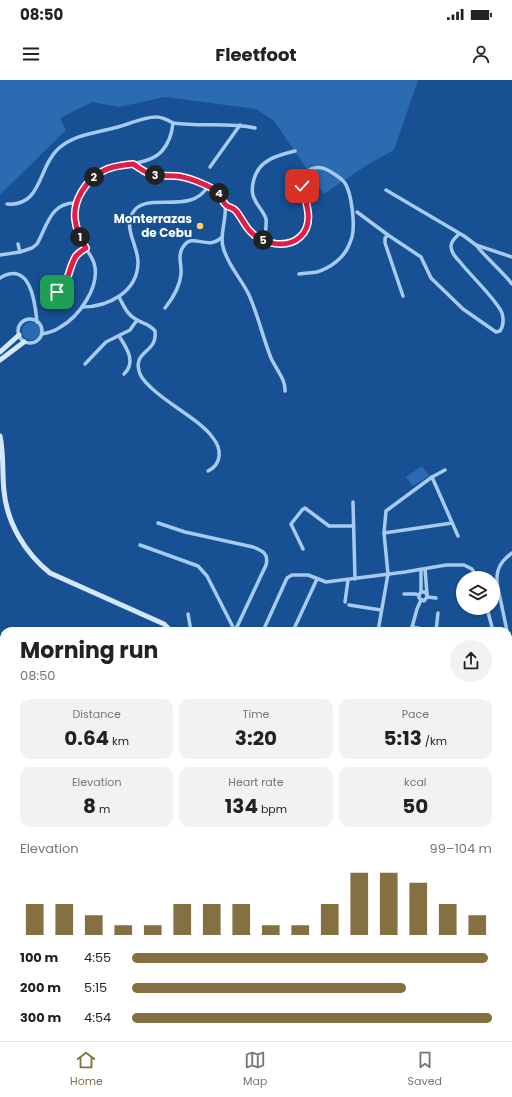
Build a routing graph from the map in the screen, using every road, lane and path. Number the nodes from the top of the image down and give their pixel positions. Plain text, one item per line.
1 (173, 123) junction
2 (240, 125) junction
3 (255, 128) dead end
4 (295, 151) dead end
5 (133, 164) junction
6 (210, 167) dead end
7 (208, 186) junction
8 (386, 190) dead end
9 (77, 203) junction
10 (8, 204) dead end
11 (225, 205) junction
12 (358, 212) dead end
13 (388, 234) junction
14 (459, 234) junction
15 (222, 237) junction
16 (264, 241) junction
17 (18, 244) dead end
18 (476, 245) junction
19 (86, 248) junction
20 (20, 252) junction
21 (0, 255) edge
22 (512, 257) edge
23 (299, 274) dead end
24 (0, 278) edge
25 (512, 284) edge
26 (53, 292) dead end
27 (403, 296) dead end
28 (119, 297) junction
29 (82, 307) junction
30 (165, 308) dead end
31 (137, 320) junction
32 (37, 322) junction
33 (42, 334) junction
34 (19, 335) junction
35 (119, 336) junction
36 (24, 342) junction
37 (0, 352) edge
38 (0, 360) edge
39 (85, 364) dead end
40 (124, 374) dead end
41 (285, 392) dead end
42 (0, 436) edge
43 (445, 470) dead end
44 (208, 471) dead end
45 (432, 477) junction
46 (2, 490) edge
47 (353, 502) dead end
48 (158, 523) dead end
49 (452, 523) junction
50 (353, 526) junction
51 (384, 533) junction
52 (458, 536) dead end
53 (140, 545) dead end
54 (303, 549) dead end
55 (512, 553) edge
56 (425, 569) junction
57 (421, 570) junction
58 (473, 571) edge
59 (388, 574) junction
60 (317, 578) junction
61 (355, 579) junction
62 (348, 580) junction
63 (404, 594) dead end
64 (420, 594) junction
65 (427, 596) junction
66 (436, 598) dead end
67 (421, 600) junction
68 (381, 610) junction
69 (438, 613) dead end
70 (188, 614) dead end
71 (489, 615) edge
72 (167, 627) edge
73 (190, 627) edge
74 (233, 627) edge
75 (237, 627) edge
76 (265, 627) edge
77 (295, 627) edge
78 (379, 627) edge
79 (412, 627) edge
80 (436, 627) edge
81 (492, 627) edge
82 (506, 627) edge

1 - 2 street
1 - 5 street
1 - 10 street
2 - 3 street
2 - 6 street
4 - 16 street
5 - 7 street
5 - 9 street
7 - 11 street
7 - 28 street
8 - 14 street
9 - 19 street
9 - 20 street
11 - 15 street
11 - 16 street
12 - 13 street
13 - 14 street
13 - 27 street
14 - 18 street
15 - 30 street
15 - 41 street
16 - 23 street
17 - 20 street
18 - 22 street
18 - 25 street
19 - 26 street
19 - 29 street
20 - 21 street
24 - 32 street
28 - 29 street
28 - 31 street
29 - 33 street
31 - 35 street
31 - 44 street
32 - 33 street
32 - 34 street
33 - 36 street
34 - 36 street
34 - 37 street
35 - 39 street
35 - 40 street
36 - 38 street
42 - 46 street
43 - 45 street
45 - 49 street
45 - 51 street
46 - 72 street
47 - 50 street
48 - 75 street
49 - 51 street
49 - 52 street
50 - 54 street
50 - 61 street
51 - 59 street
53 - 74 street
55 - 82 street
56 - 57 street
56 - 58 street
56 - 65 street
57 - 59 street
57 - 64 street
59 - 61 street
59 - 68 street
60 - 62 street
60 - 76 street
60 - 77 street
61 - 62 street
62 - 68 street
63 - 64 street
64 - 65 street
64 - 67 street
65 - 66 street
65 - 67 street
67 - 79 street
68 - 78 street
69 - 80 street
70 - 73 street
71 - 81 street

